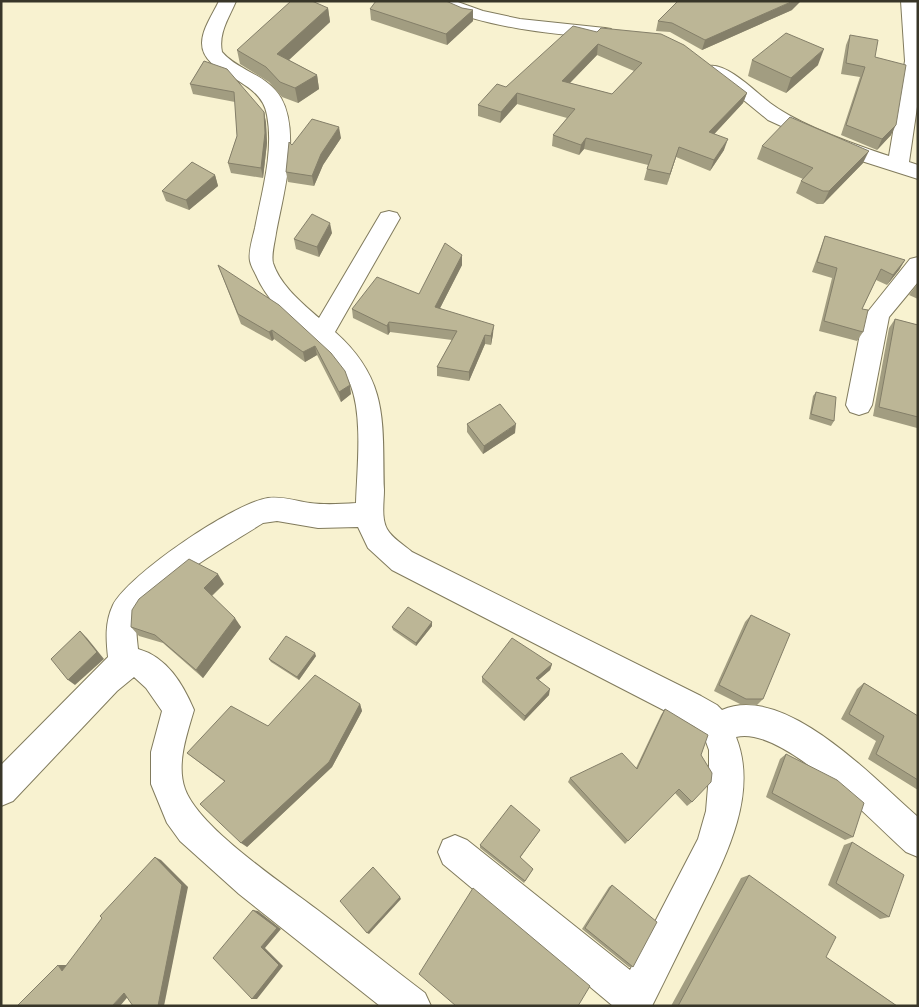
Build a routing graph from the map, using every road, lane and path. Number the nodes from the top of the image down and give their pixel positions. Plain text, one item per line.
1 (228, 1) edge
2 (439, 1) edge
3 (910, 1) edge
4 (619, 33) edge
5 (701, 60) edge
6 (898, 166) junction
7 (918, 172) edge
8 (389, 218) dead end
9 (918, 265) edge
10 (321, 335) junction
11 (859, 405) dead end
12 (370, 515) junction
13 (124, 664) junction
14 (717, 729) junction
15 (1, 789) edge
16 (918, 840) edge
17 (455, 852) dead end
18 (634, 1002) edge
19 (412, 1006) edge

1 - 10 street
2 - 4 street
3 - 6 street
5 - 6 street
6 - 7 street
8 - 10 street
9 - 11 street
10 - 12 street
12 - 13 street
12 - 14 street
13 - 15 street
13 - 19 street
14 - 16 street
14 - 18 street
17 - 18 street

